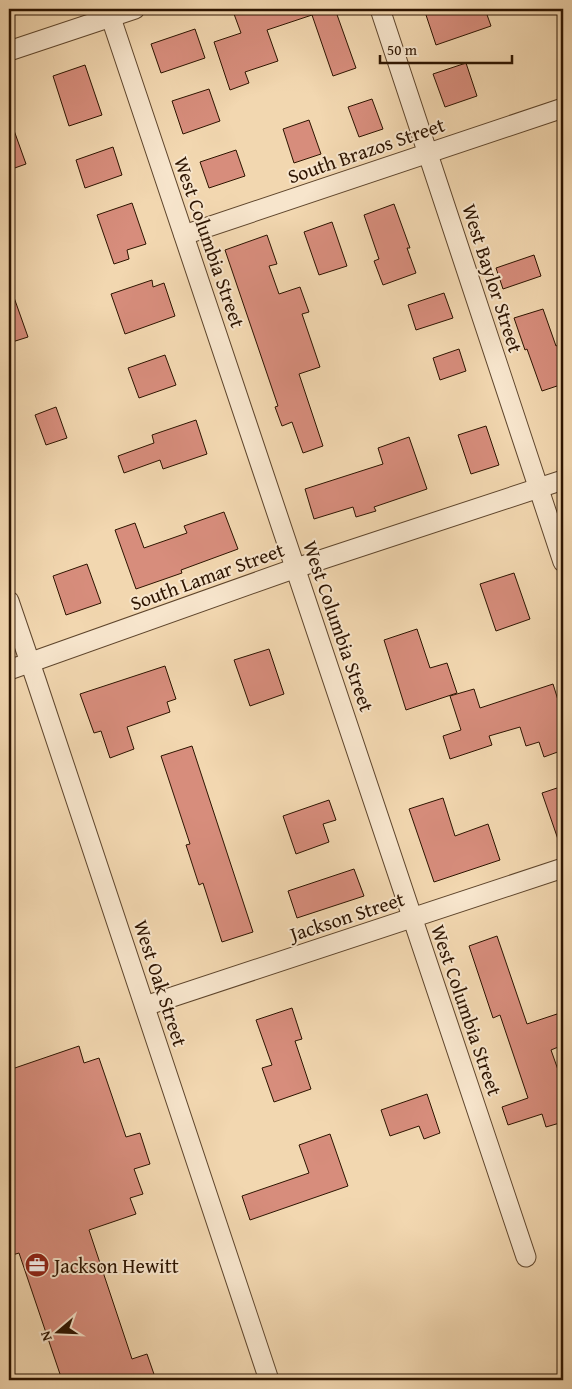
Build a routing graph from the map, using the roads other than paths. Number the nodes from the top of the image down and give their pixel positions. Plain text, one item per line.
1 (135, 9) edge
2 (380, 9) edge
3 (110, 13) edge
4 (9, 51) edge
5 (563, 108) edge
6 (428, 153) junction
7 (184, 235) junction
8 (563, 480) edge
9 (539, 488) junction
10 (563, 562) edge
11 (296, 568) junction
12 (9, 601) edge
13 (31, 663) junction
14 (9, 670) edge
15 (563, 868) edge
16 (413, 918) junction
17 (145, 1006) junction
18 (526, 1257) dead end
19 (268, 1380) edge

1 - 3 street
2 - 6 street, West Baylor Street
3 - 4 street
3 - 7 street, West Columbia Street
5 - 6 street, South Brazos Street
6 - 7 street, South Brazos Street
6 - 9 street, West Baylor Street
7 - 11 street, West Columbia Street
8 - 9 street, South Lamar Street
9 - 10 street, West Baylor Street
9 - 11 street, South Lamar Street
11 - 13 street, South Lamar Street
11 - 16 street, West Columbia Street
12 - 13 street, West Oak Street
13 - 14 street, South Lamar Street
13 - 17 street, West Oak Street
15 - 16 street, Jackson Street
16 - 17 street, Jackson Street
16 - 18 street, West Columbia Street
17 - 19 street, West Oak Street

